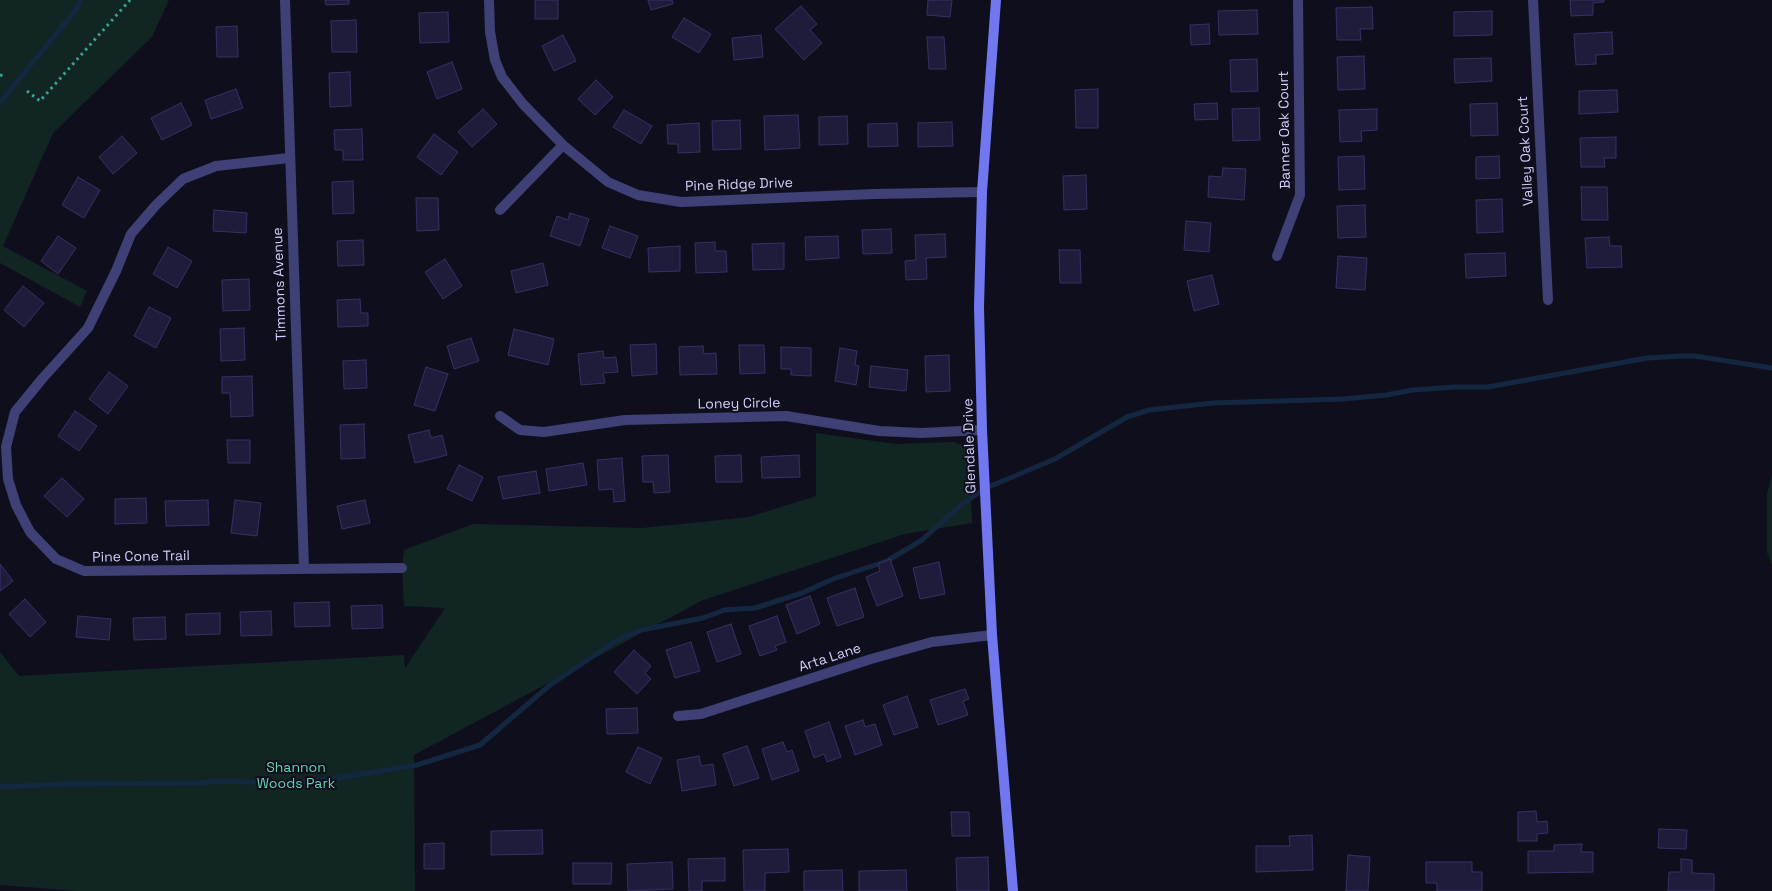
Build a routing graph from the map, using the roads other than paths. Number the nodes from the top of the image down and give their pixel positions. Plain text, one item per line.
1 (285, 0) edge
2 (489, 0) edge
3 (996, 0) edge
4 (1298, 0) edge
5 (1532, 0) edge
6 (563, 144) junction
7 (289, 158) junction
8 (982, 192) junction
9 (500, 210) dead end
10 (1277, 256) dead end
11 (1548, 300) dead end
12 (500, 416) dead end
13 (982, 430) junction
14 (304, 568) junction
15 (402, 568) dead end
16 (992, 636) junction
17 (678, 716) dead end
18 (1013, 891) edge

1 - 7 street, Timmons Avenue
2 - 6 street, Pine Ridge Drive
3 - 8 street, Glendale Drive
4 - 10 street, Banner Oak Court
5 - 11 street, Valley Oak Court
6 - 8 street, Pine Ridge Drive
6 - 9 street
7 - 14 street, Timmons Avenue
7 - 14 street, Pine Cone Trail
8 - 13 street, Glendale Drive
12 - 13 street, Loney Circle
13 - 16 street, Glendale Drive
14 - 15 street, Pine Cone Trail
16 - 17 street, Arta Lane
16 - 18 street, Glendale Drive

